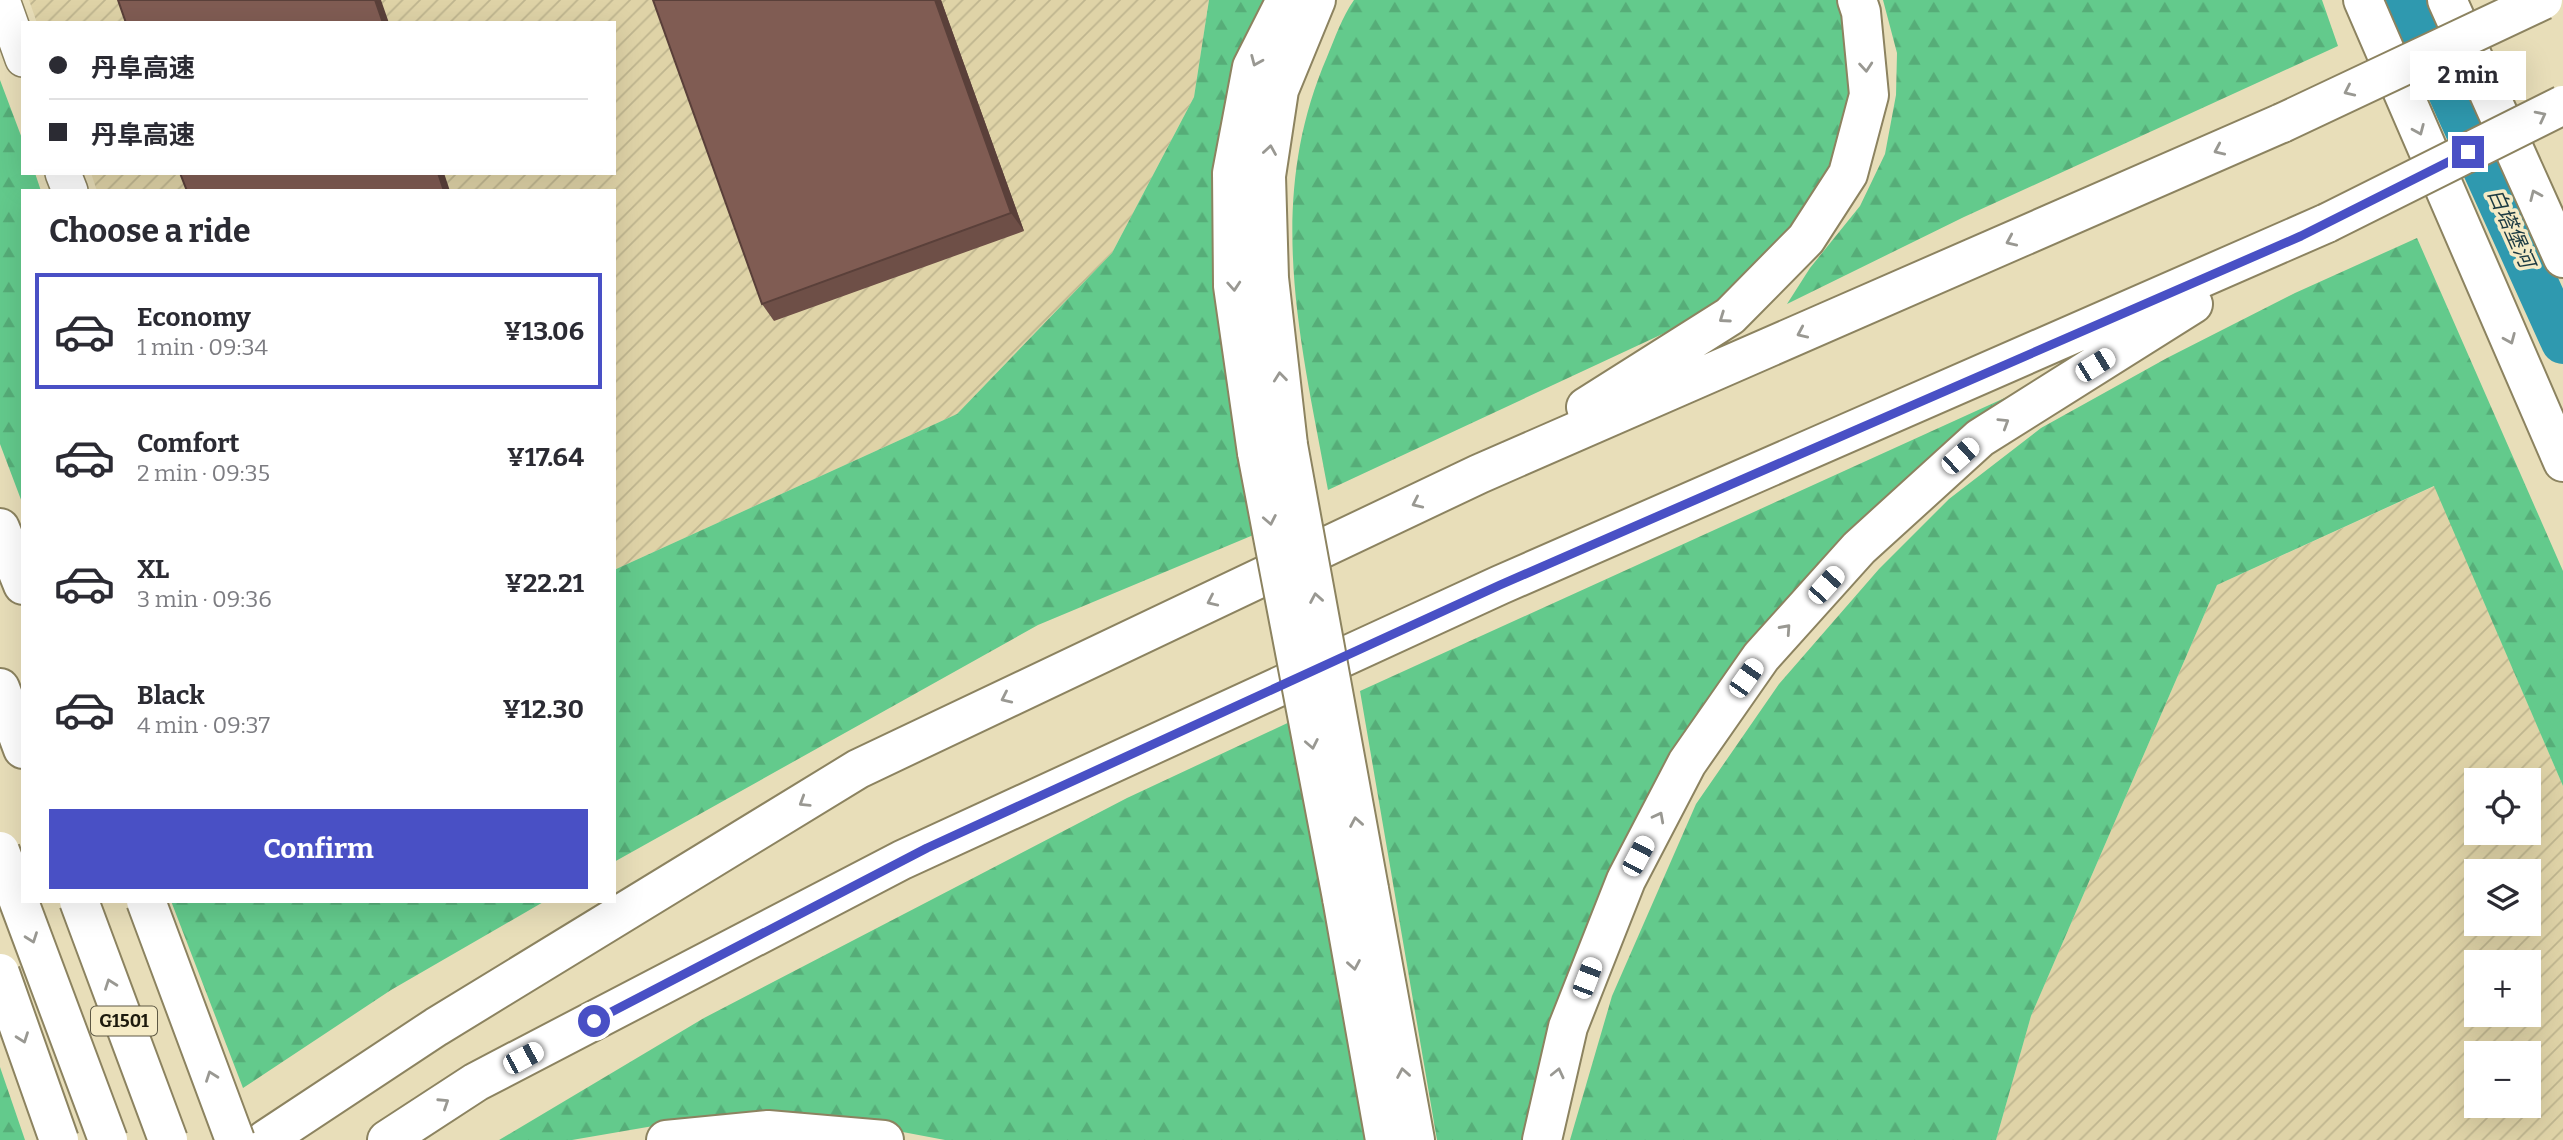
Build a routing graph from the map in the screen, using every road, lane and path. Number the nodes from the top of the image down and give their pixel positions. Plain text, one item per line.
1 (2, 0) edge
2 (1286, 0) edge
3 (1316, 0) edge
4 (1857, 0) edge
5 (2363, 0) edge
6 (2447, 0) edge
7 (2543, 0) edge
8 (21, 53) edge
9 (2563, 105) edge
10 (2314, 229) junction
11 (2563, 258) edge
12 (1272, 449) junction
13 (2563, 462) edge
14 (1479, 474) junction
15 (0, 528) edge
16 (21, 580) edge
17 (0, 688) edge
18 (21, 744) edge
19 (0, 851) edge
20 (1355, 893) junction
21 (80, 903) edge
22 (147, 903) edge
23 (0, 973) edge
24 (59, 1140) edge
25 (108, 1140) edge
26 (168, 1140) edge
27 (235, 1140) edge
28 (265, 1140) edge
29 (387, 1140) edge
30 (666, 1140) edge
31 (884, 1140) edge
32 (1385, 1140) edge
33 (1415, 1140) edge
34 (1542, 1140) edge

1 - 8 street
2 -> 12 main road
12 -> 3 main road
4 -> 14 main road
5 -> 13 main road
11 -> 6 main road
7 -> 14 main road, bridge
10 -> 9 main road, bridge
29 -> 10 main road
34 -> 10 main road
12 - 20 main road, bridge
14 -> 28 main road
15 - 16 main road
17 - 18 main road
19 -> 25 main road, bridge
20 -> 32 main road
33 -> 20 main road
26 -> 21 main road, G1501, bridge
27 -> 22 main road, bridge
23 -> 24 main road, bridge
30 - 31 main road

